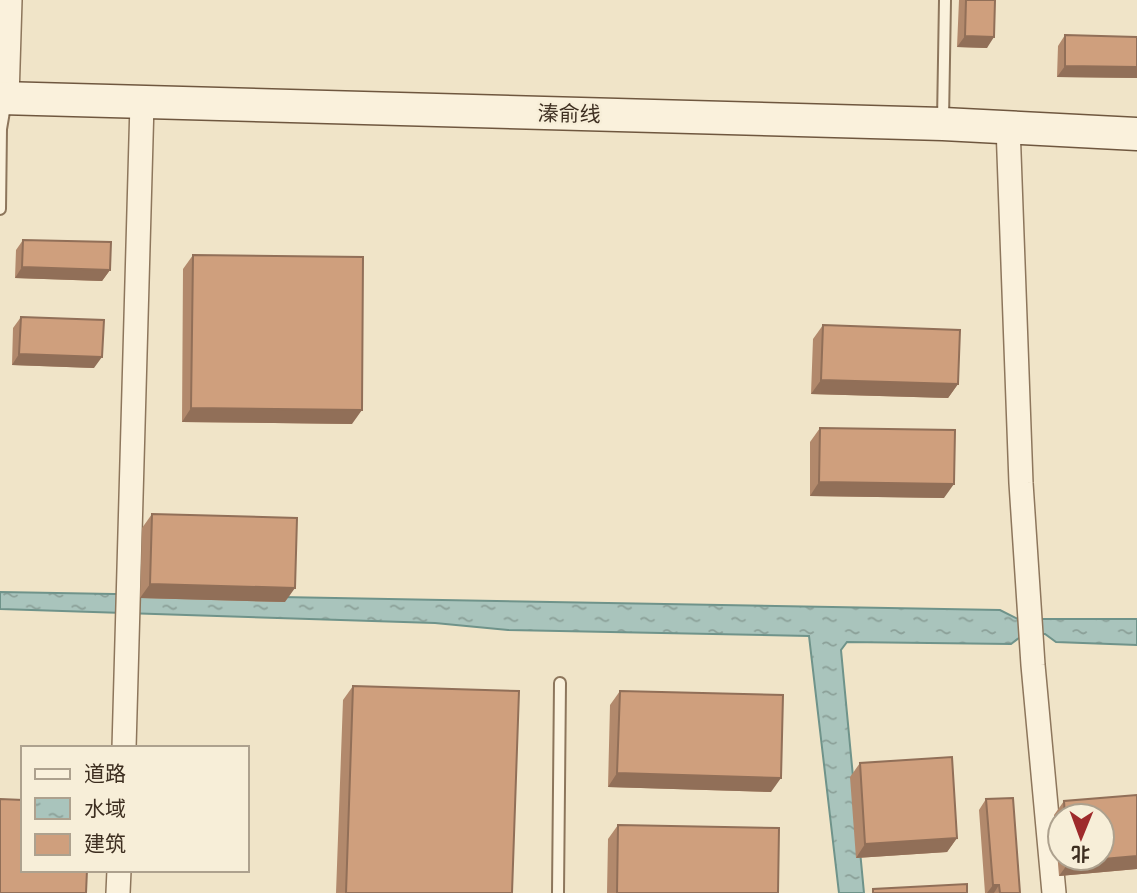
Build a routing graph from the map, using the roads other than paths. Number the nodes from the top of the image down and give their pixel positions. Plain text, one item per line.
1 (10, 0) edge
2 (945, 0) edge
3 (3, 98) edge
4 (142, 103) junction
5 (943, 124) junction
6 (1008, 126) junction
7 (1137, 134) edge
8 (0, 209) edge
9 (560, 683) dead end
10 (124, 746) edge
11 (119, 872) edge
12 (118, 893) edge
13 (558, 893) edge
14 (1054, 893) edge

1 - 3 street
2 - 5 lane
3 - 4 main road, 溱俞线
3 - 8 lane
4 - 5 main road, 溱俞线
4 - 10 street
5 - 6 main road, 溱俞线
6 - 7 main road, 溱俞线
6 - 14 street
9 - 13 lane
11 - 12 street

